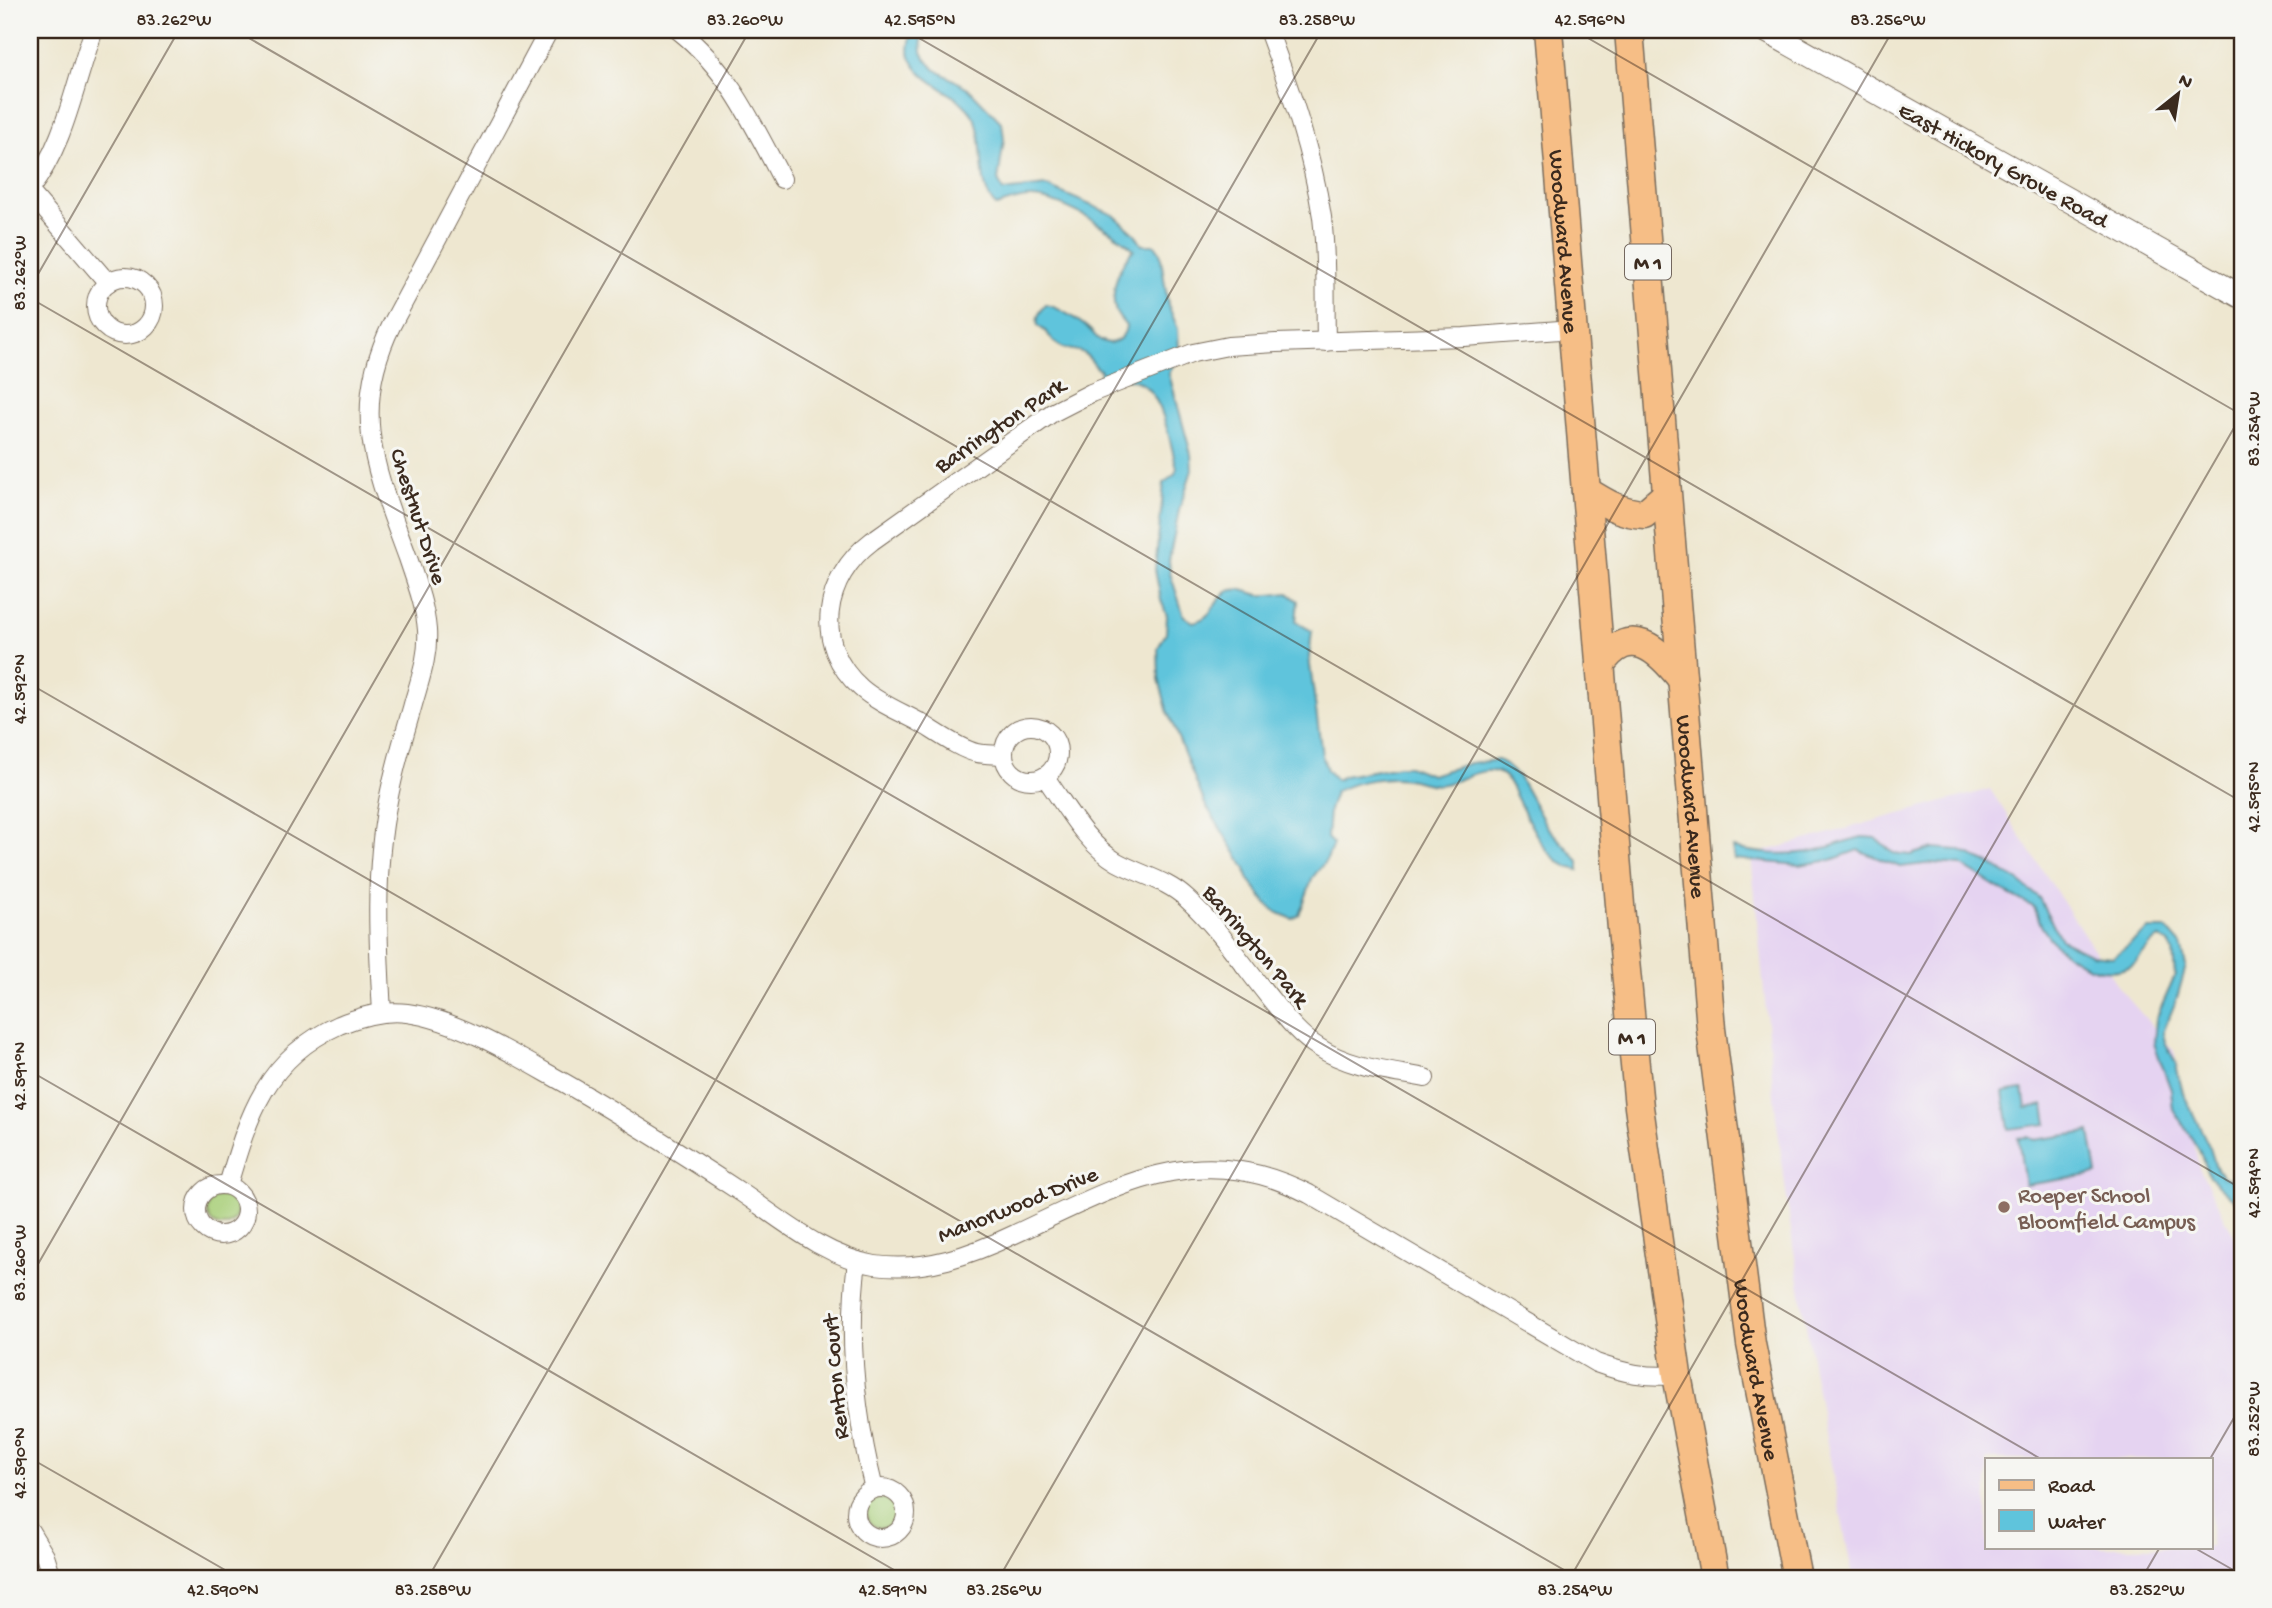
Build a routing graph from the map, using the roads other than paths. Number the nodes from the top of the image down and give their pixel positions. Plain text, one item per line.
1 (94, 30) edge
2 (549, 30) edge
3 (678, 30) edge
4 (1268, 30) edge
5 (1548, 30) edge
6 (1629, 30) edge
7 (1765, 30) edge
8 (782, 179) dead end
9 (30, 190) edge
10 (108, 283) dead end
11 (2242, 297) edge
12 (1573, 329) junction
13 (1326, 342) junction
14 (1586, 491) junction
15 (1666, 495) junction
16 (1601, 665) junction
17 (1682, 679) junction
18 (1004, 755) junction
19 (1045, 777) junction
20 (382, 1013) junction
21 (1425, 1078) dead end
22 (228, 1185) dead end
23 (857, 1261) junction
24 (1677, 1375) junction
25 (874, 1489) dead end
26 (30, 1531) edge
27 (52, 1578) edge
28 (1715, 1578) edge
29 (1797, 1578) edge

1 - 9 street
2 - 20 street, Chestnut Drive
3 - 8 street
4 - 13 street
5 - 12 main road, Woodward Avenue / M 1
6 - 15 main road, Woodward Avenue / M 1
7 - 11 street, East Hickory Grove Road
9 - 10 street
12 - 13 street, Barrington Park
12 - 14 main road, Woodward Avenue / M 1
13 - 18 street, Barrington Park
14 - 15 main road
14 - 16 main road, Woodward Avenue / M 1
15 - 17 main road, Woodward Avenue / M 1
16 - 17 main road
16 - 24 main road, Woodward Avenue / M 1
17 - 29 main road, Woodward Avenue / M 1
18 - 19 street
18 - 19 street
19 - 21 street, Barrington Park
20 - 22 street, Manorwood Drive
20 - 23 street, Manorwood Drive
23 - 24 street, Manorwood Drive
23 - 25 street, Renton Court
24 - 28 main road, Woodward Avenue / M 1
26 - 27 street

